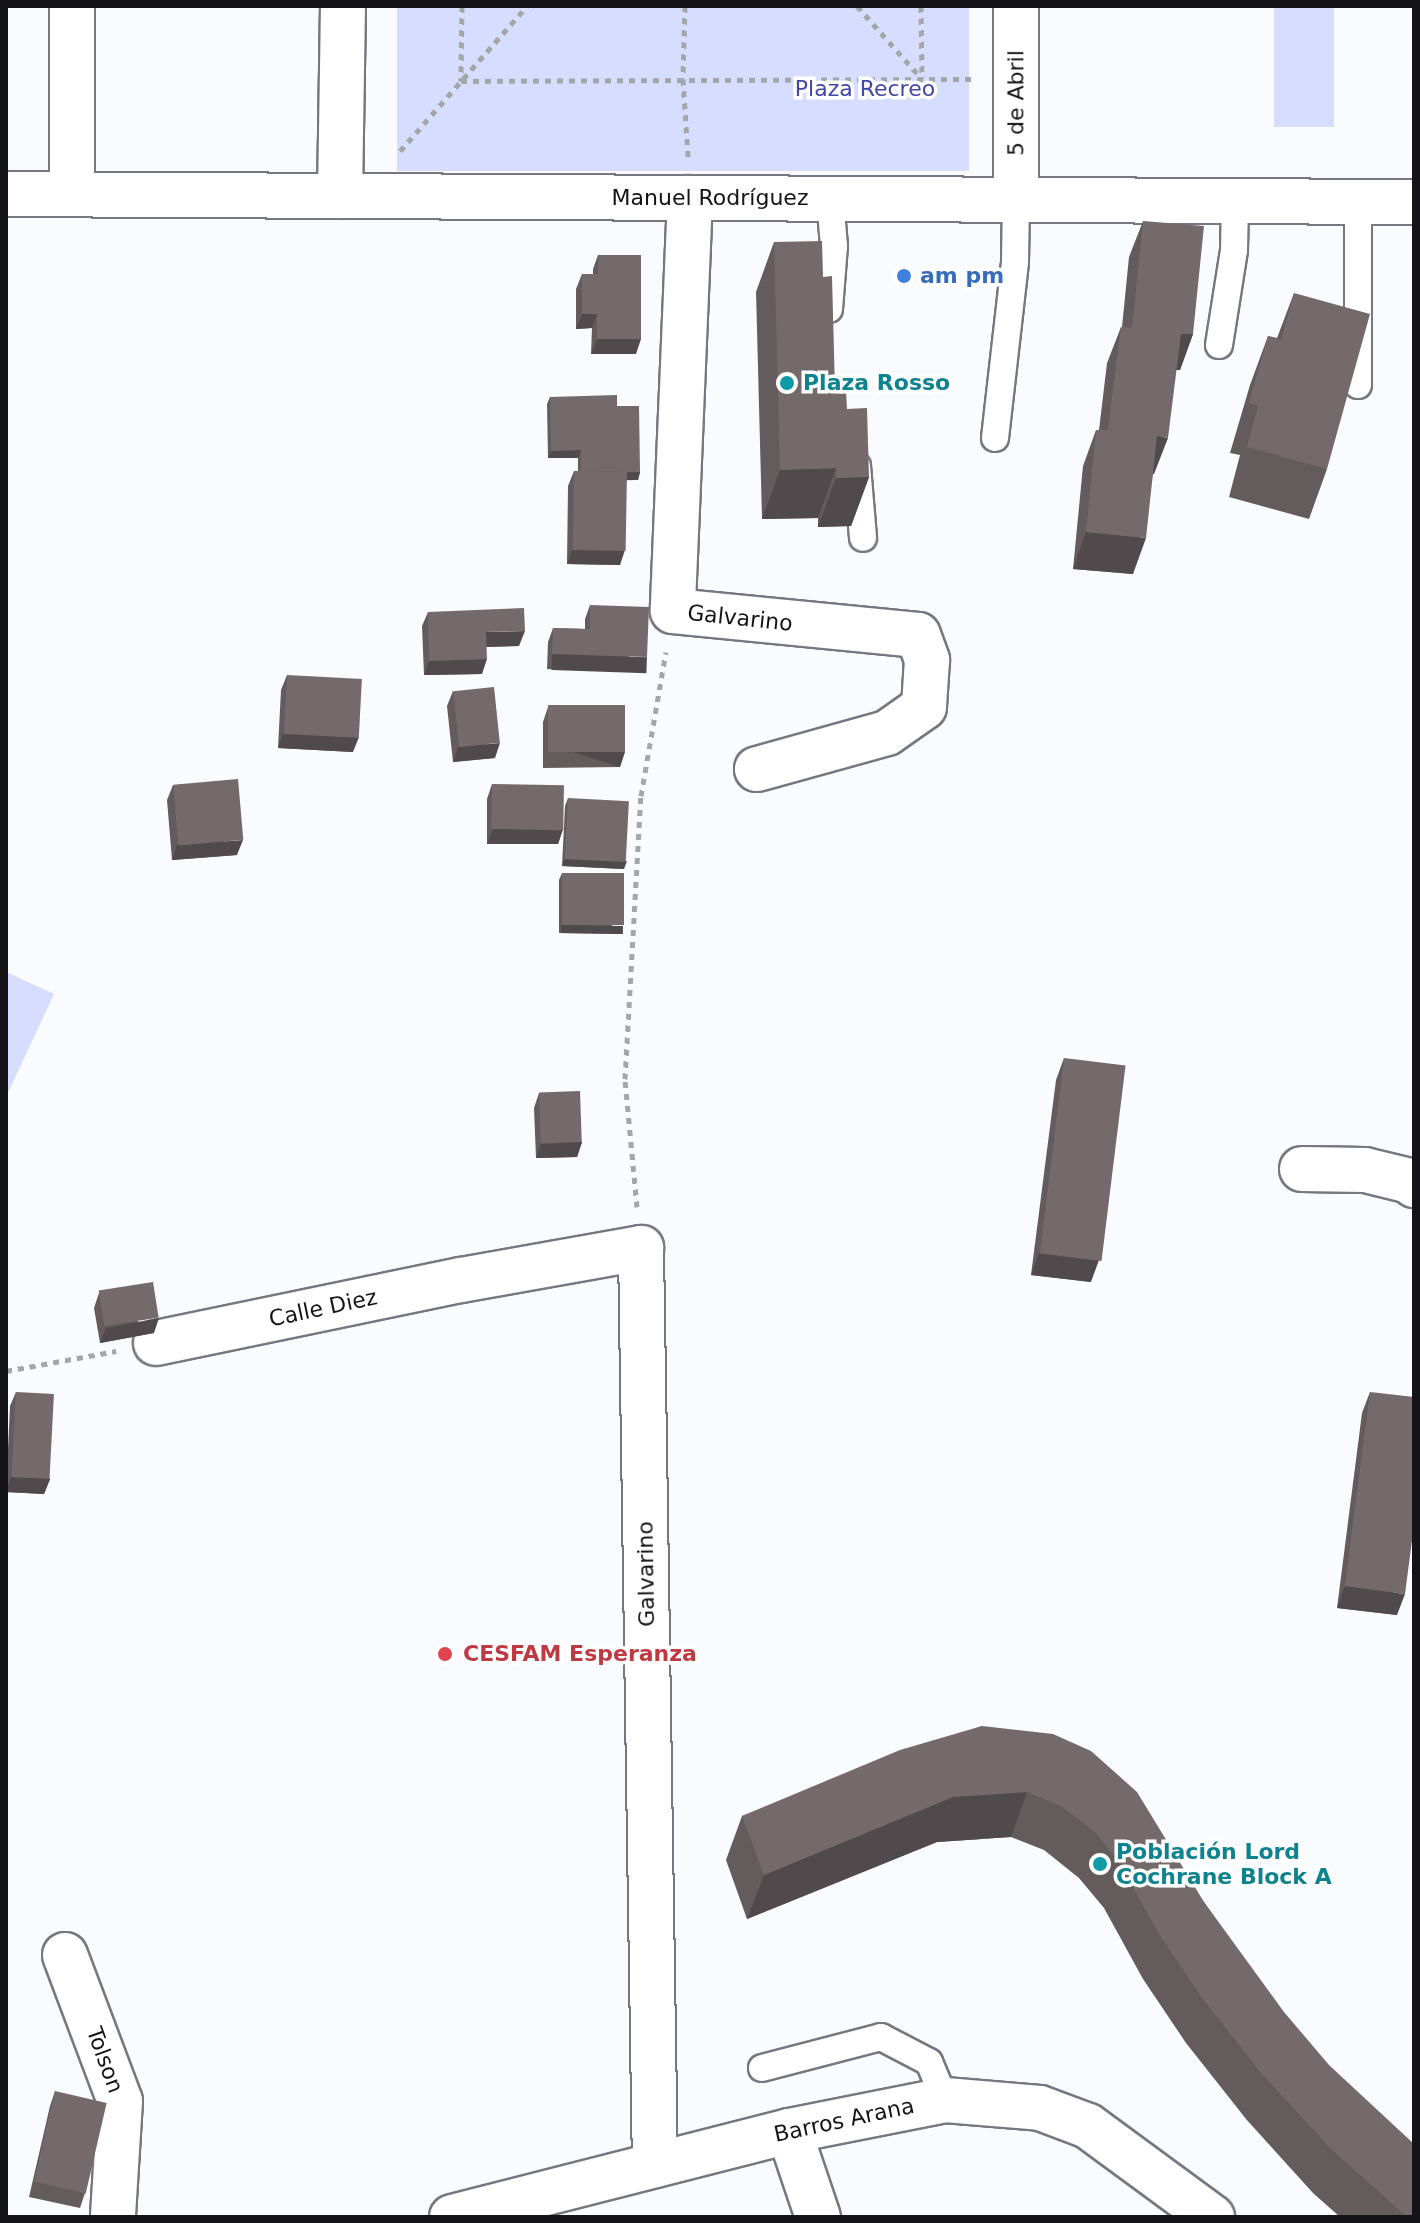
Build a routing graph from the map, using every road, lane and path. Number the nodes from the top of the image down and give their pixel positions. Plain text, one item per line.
1 (72, 6) edge
2 (343, 6) edge
3 (462, 6) edge
4 (527, 6) edge
5 (685, 6) edge
6 (857, 6) edge
7 (921, 6) edge
8 (1016, 6) edge
9 (683, 79) junction
10 (922, 79) junction
11 (461, 81) junction
12 (6, 194) edge
13 (72, 194) junction
14 (350, 196) junction
15 (690, 198) junction
16 (830, 199) junction
17 (1016, 200) junction
18 (1235, 201) junction
19 (1358, 202) junction
20 (1414, 202) edge
21 (827, 341) edge
22 (1219, 345) dead end
23 (1358, 385) edge
24 (995, 438) dead end
25 (848, 445) edge
26 (863, 538) edge
27 (673, 611) junction
28 (757, 769) dead end
29 (1302, 1169) dead end
30 (1414, 1185) edge
31 (641, 1248) junction
32 (156, 1343) joint
33 (6, 1371) edge
34 (65, 1955) dead end
35 (762, 2068) dead end
36 (945, 2100) junction
37 (789, 2131) junction
38 (655, 2165) junction
39 (113, 2217) edge
40 (452, 2217) edge
41 (818, 2217) edge
42 (1212, 2217) edge

1 - 13 street
2 - 14 street
3 - 11 path
4 - 11 path
5 - 9 path
6 - 10 path
7 - 10 path
8 - 17 street, 5 de Abril
9 - 10 path
9 - 11 path
9 - 15 path
11 - 14 path
12 - 13 street, Manuel Rodríguez
13 - 14 street, Manuel Rodríguez
14 - 15 street, Manuel Rodríguez
15 - 16 street, Manuel Rodríguez
15 - 27 street, Galvarino
16 - 17 street, Manuel Rodríguez
16 - 21 lane
17 - 18 street, Manuel Rodríguez
17 - 24 lane
18 - 19 street, Manuel Rodríguez
18 - 22 lane
19 - 20 street, Manuel Rodríguez
19 - 23 lane
25 - 26 lane
27 - 28 street, Galvarino
27 - 31 path
29 - 30 street
31 - 32 street, Calle Diez
31 - 38 street, Galvarino
32 - 33 path
34 - 39 street, Tolson
35 - 36 lane
36 - 37 street, Barros Arana
36 - 42 street, Barros Arana
37 - 38 street, Barros Arana
37 - 41 street
38 - 40 street, Barros Arana

